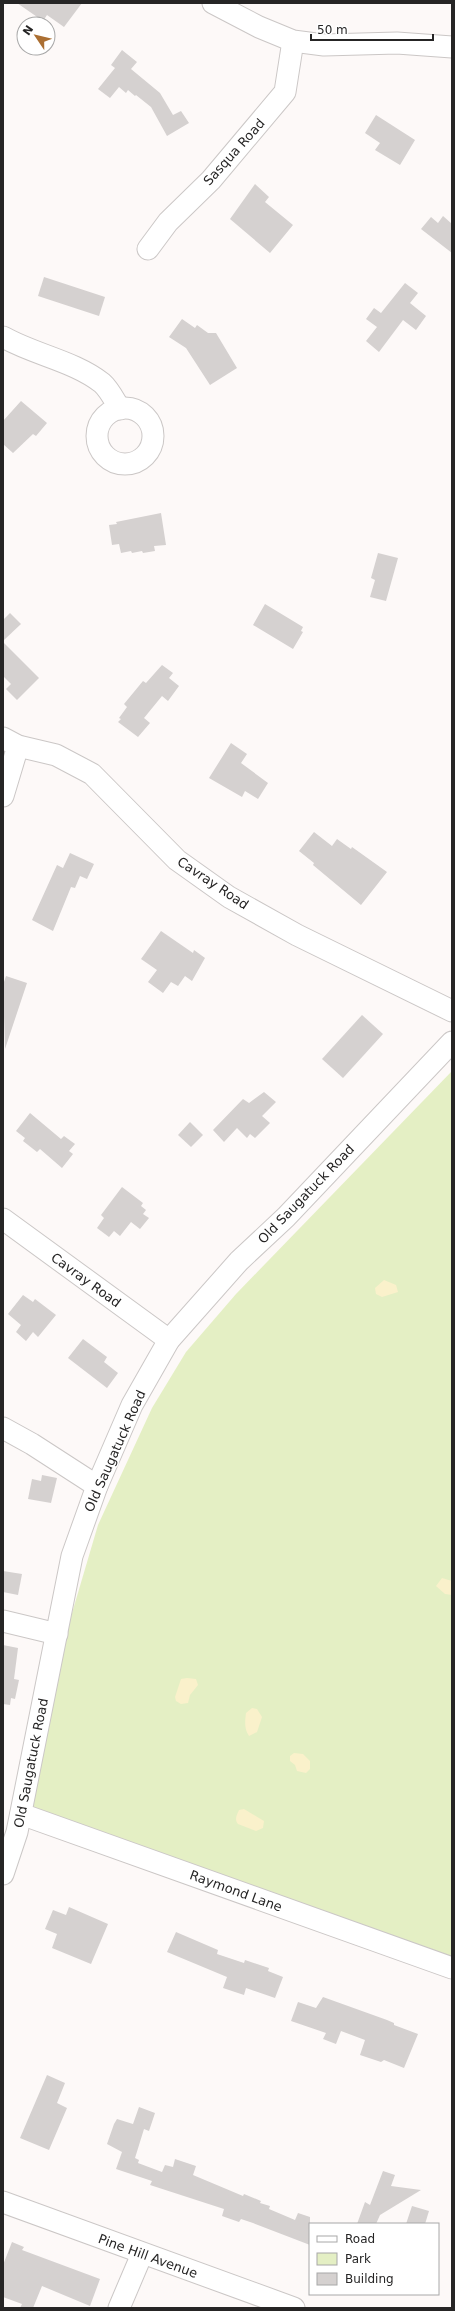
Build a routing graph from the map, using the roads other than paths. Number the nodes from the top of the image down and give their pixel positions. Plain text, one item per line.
1 (212, 3) edge
2 (293, 41) junction
3 (452, 47) edge
4 (148, 249) dead end
5 (3, 337) edge
6 (120, 408) dead end
7 (11, 742) edge
8 (3, 796) edge
9 (452, 1011) edge
10 (452, 1042) edge
11 (3, 1219) edge
12 (169, 1340) junction
13 (3, 1428) edge
14 (97, 1486) junction
15 (3, 1621) edge
16 (57, 1634) junction
17 (21, 1814) junction
18 (3, 1874) edge
19 (452, 1968) edge
20 (3, 2202) edge
21 (142, 2254) junction
22 (119, 2308) edge
23 (294, 2308) edge

1 - 2 street
2 - 3 street
2 - 4 street, Sasqua Road
5 - 6 street
7 - 8 street, Cavray Road
7 - 9 street, Cavray Road
10 - 12 street, Old Saugatuck Road
11 - 12 street, Cavray Road
12 - 14 street, Old Saugatuck Road
13 - 14 street
14 - 16 street, Old Saugatuck Road
15 - 16 street
16 - 17 street, Old Saugatuck Road
17 - 18 street, Old Saugatuck Road
17 - 19 street, Raymond Lane
20 - 21 street, Pine Hill Avenue
21 - 22 street
21 - 23 street, Pine Hill Avenue

